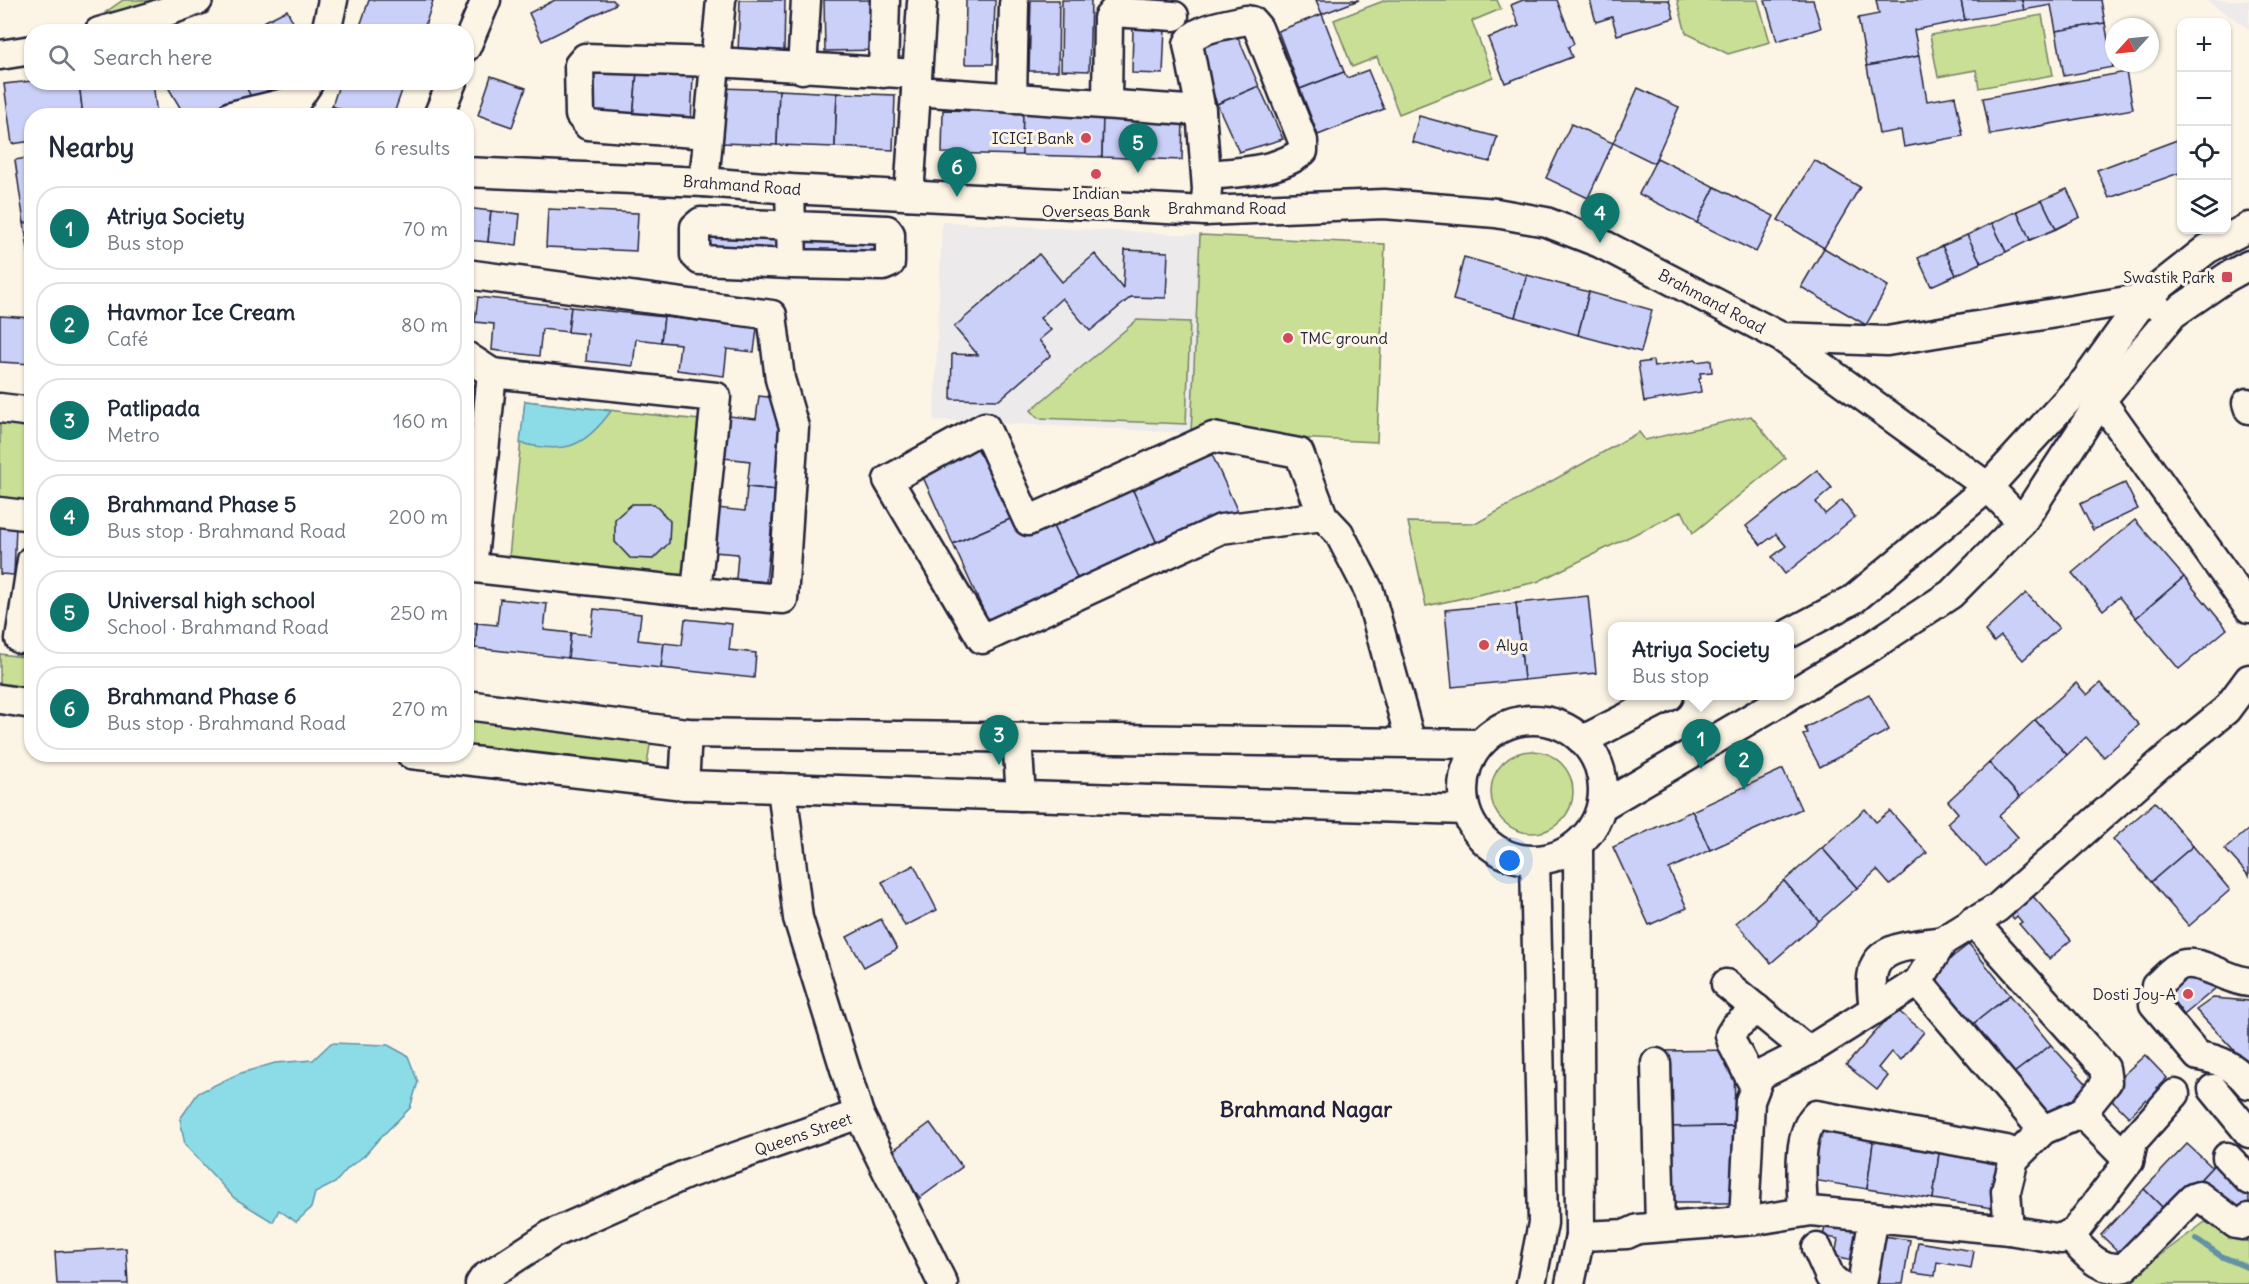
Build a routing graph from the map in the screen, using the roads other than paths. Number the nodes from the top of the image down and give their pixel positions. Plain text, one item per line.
1 (198, 0) edge
2 (333, 0) edge
3 (486, 0) edge
4 (721, 0) edge
5 (806, 0) edge
6 (885, 0) edge
7 (922, 3) dead end
8 (1014, 4) dead end
9 (1174, 16) dead end
10 (127, 24) edge
11 (328, 24) edge
12 (474, 28) edge
13 (24, 51) edge
14 (0, 55) edge
15 (716, 62) junction
16 (802, 69) junction
17 (883, 73) junction
18 (916, 82) junction
19 (449, 90) edge
20 (1012, 98) junction
21 (300, 99) edge
22 (1107, 104) junction
23 (263, 108) edge
24 (441, 108) edge
25 (1201, 111) junction
26 (708, 134) junction
27 (474, 172) edge
28 (1206, 175) junction
29 (704, 182) junction
30 (790, 189) junction
31 (909, 195) junction
32 (1205, 211) junction
33 (791, 227) junction
34 (2249, 227) edge
35 (792, 264) junction
36 (2249, 265) edge
37 (474, 275) edge
38 (2145, 298) junction
39 (2173, 314) junction
40 (1781, 337) junction
41 (474, 361) edge
42 (492, 373) junction
43 (2094, 390) junction
44 (0, 408) edge
45 (24, 411) edge
46 (1988, 487) junction
47 (0, 512) edge
48 (24, 515) edge
49 (1323, 516) junction
50 (2022, 522) junction
51 (474, 525) edge
52 (474, 568) edge
53 (696, 592) junction
54 (24, 602) edge
55 (2249, 608) edge
56 (1794, 631) edge
57 (17, 638) edge
58 (2249, 679) edge
59 (1794, 692) edge
60 (0, 699) edge
61 (1661, 700) edge
62 (1781, 700) edge
63 (24, 703) edge
64 (474, 706) edge
65 (687, 733) junction
66 (1017, 738) junction
67 (1583, 740) junction
68 (1411, 743) junction
69 (1479, 744) junction
70 (474, 761) edge
71 (684, 785) junction
72 (782, 788) junction
73 (1021, 796) junction
74 (1602, 806) junction
75 (1465, 810) junction
76 (1578, 845) junction
77 (1535, 861) junction
78 (1973, 921) junction
79 (1942, 941) junction
80 (1918, 982) junction
81 (2249, 982) edge
82 (1726, 984) dead end
83 (1757, 1009) junction
84 (1874, 1010) junction
85 (1808, 1051) junction
86 (1656, 1063) dead end
87 (2249, 1084) edge
88 (1755, 1087) junction
89 (2212, 1089) dead end
90 (2175, 1094) dead end
91 (2082, 1113) junction
92 (859, 1114) junction
93 (2043, 1130) junction
94 (2249, 1133) edge
95 (2018, 1155) junction
96 (2227, 1157) dead end
97 (2129, 1161) junction
98 (2249, 1180) edge
99 (1803, 1212) junction
100 (1874, 1217) junction
101 (2249, 1218) edge
102 (1744, 1220) junction
103 (1649, 1228) junction
104 (1580, 1229) junction
105 (2009, 1230) junction
106 (2068, 1235) junction
107 (1817, 1248) dead end
108 (480, 1284) edge
109 (943, 1284) edge
110 (1531, 1284) edge
111 (1570, 1284) edge
112 (1838, 1284) edge
113 (1862, 1284) edge

1 - 10 street
2 - 11 street
3 - 12 street
4 - 15 street
5 - 16 street
6 - 17 street
7 - 18 street
8 - 20 street
9 - 22 street
13 - 14 street
15 - 16 street
15 - 26 street
15 - 26 street
16 - 17 street
17 - 18 street
18 - 20 street
18 - 31 street
19 - 24 street
20 - 22 street
21 - 23 street
22 - 25 street
25 - 28 street
25 - 28 street
26 - 29 street
27 - 29 street, Brahmand Road
28 - 32 street
29 - 30 street, Brahmand Road
30 - 31 street, Brahmand Road
30 - 33 street
31 - 32 street, Brahmand Road
32 - 40 street, Brahmand Road
33 - 35 street
33 - 35 street
33 - 35 street
34 - 38 street
36 - 39 street
37 - 53 street
38 - 39 street
38 - 40 street, Brahmand Road
38 - 43 street
39 - 43 street
40 - 46 street, Brahmand Road
41 - 42 street
42 - 51 street
42 - 53 street
43 - 46 street
43 - 50 street
43 - 55 street
44 - 45 street
46 - 50 street, Brahmand Road
46 - 56 street
47 - 48 street
49 - 49 street
49 - 68 street
50 - 59 street
52 - 53 street
54 - 57 street
58 - 78 street
60 - 63 street
61 - 67 street
62 - 74 street
64 - 65 street
65 - 66 street
65 - 71 street
66 - 68 street
66 - 73 street
67 - 69 street
67 - 74 street
68 - 69 street
69 - 75 street
70 - 71 street
71 - 72 street
72 - 73 street
72 - 92 street, Queens Street
73 - 75 street
74 - 76 street
75 - 77 street
76 - 77 street
76 - 104 street
77 - 110 street
78 - 79 street
78 - 91 street
79 - 80 street
79 - 84 street
80 - 84 street
80 - 93 street
81 - 87 street
82 - 83 street
83 - 85 street
83 - 88 street
84 - 85 street
85 - 88 street
86 - 103 street
88 - 102 street
89 - 94 street
90 - 97 street
91 - 93 street
91 - 97 street
92 - 108 street, Queens Street
92 - 109 street
93 - 95 street
95 - 99 street
95 - 105 street
96 - 98 street
97 - 106 street
99 - 100 street
99 - 102 street
100 - 105 street
100 - 113 street
101 - 106 street
102 - 103 street
103 - 104 street
104 - 111 street
105 - 106 street
107 - 112 street

